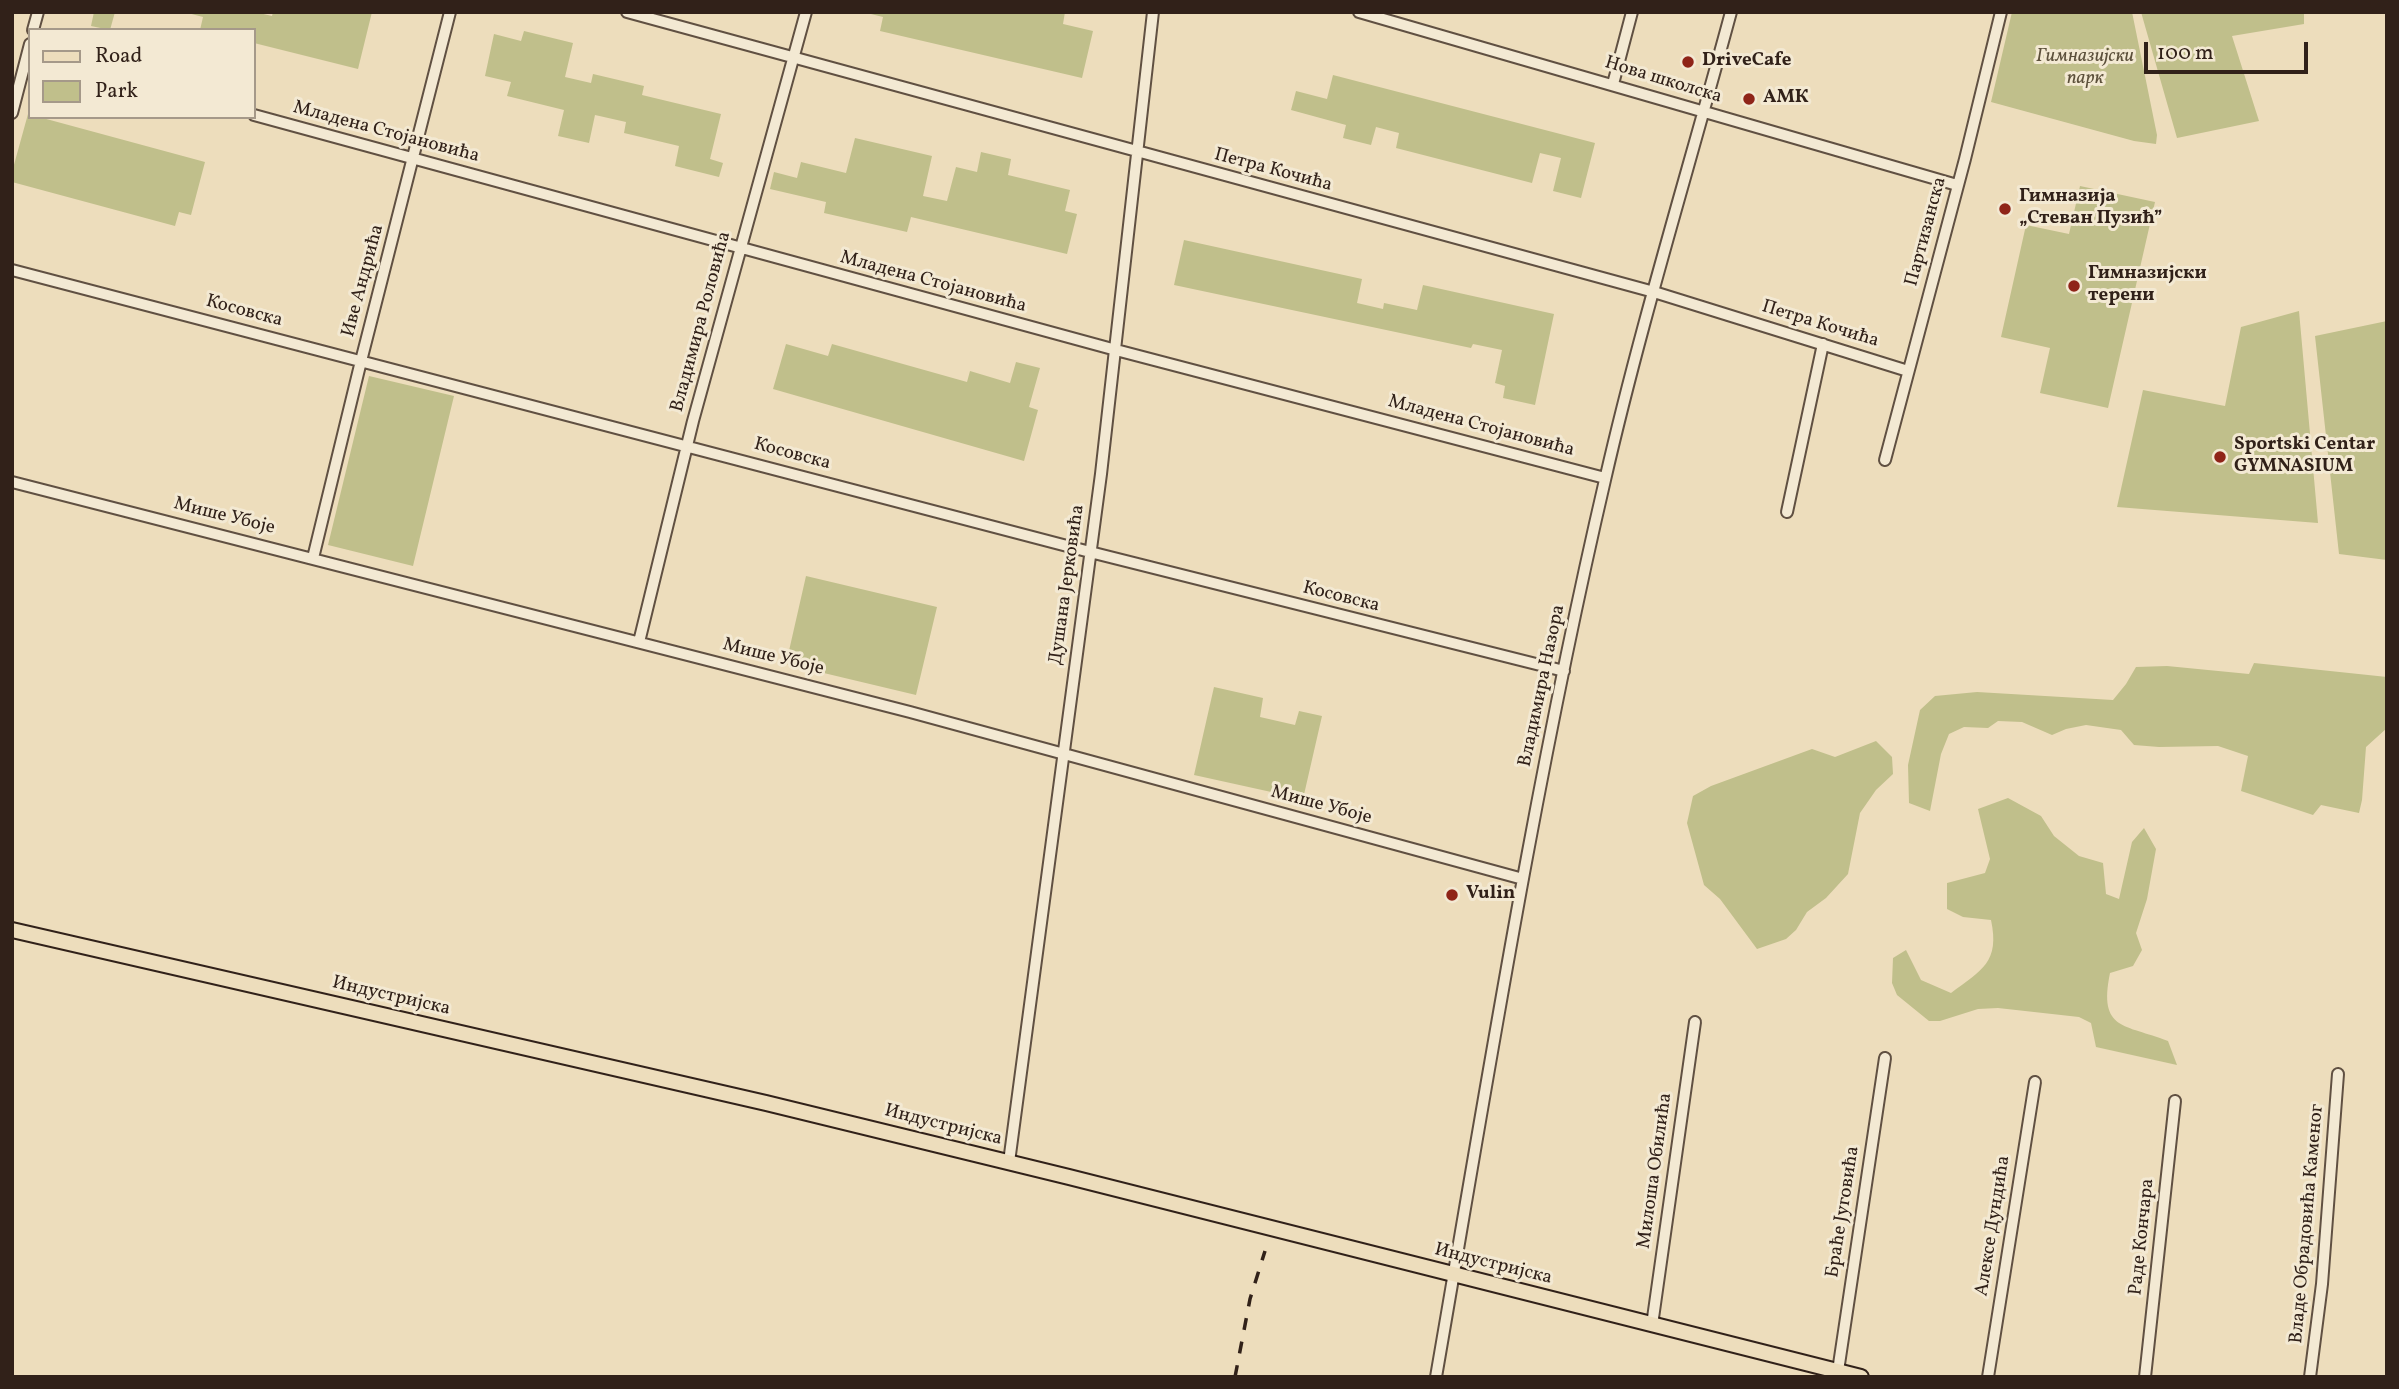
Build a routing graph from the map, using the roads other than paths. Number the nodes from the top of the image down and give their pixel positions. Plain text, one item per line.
1 (450, 12) edge
2 (627, 12) edge
3 (806, 12) edge
4 (1153, 12) edge
5 (1359, 12) edge
6 (1632, 12) edge
7 (1731, 12) edge
8 (2001, 12) edge
9 (28, 54) edge
10 (792, 57) junction
11 (1613, 84) junction
12 (1704, 112) junction
13 (12, 113) edge
14 (256, 116) edge
15 (1138, 152) junction
16 (414, 158) junction
17 (1957, 185) junction
18 (740, 248) junction
19 (12, 270) edge
20 (1654, 292) junction
21 (1823, 344) junction
22 (1116, 350) junction
23 (361, 361) junction
24 (1908, 371) junction
25 (687, 446) junction
26 (1885, 460) dead end
27 (1605, 478) junction
28 (12, 481) edge
29 (1787, 512) dead end
30 (1090, 552) junction
31 (313, 558) junction
32 (639, 642) junction
33 (1564, 671) junction
34 (1063, 752) junction
35 (1523, 879) junction
36 (12, 930) edge
37 (1695, 1022) dead end
38 (1885, 1058) dead end
39 (2338, 1074) dead end
40 (2035, 1082) dead end
41 (2175, 1101) dead end
42 (1009, 1162) junction
43 (1454, 1275) junction
44 (1652, 1325) junction
45 (1838, 1371) junction
46 (1436, 1377) edge
47 (1861, 1377) edge
48 (1989, 1377) edge
49 (2145, 1377) edge
50 (2310, 1377) edge

1 - 16 street, Иве Андрића
2 - 10 street, Петра Кочића
3 - 10 street, Владимира Роловића
4 - 15 street, Душана Јерковића
5 - 11 street, Нова школска
6 - 11 street
7 - 12 street, Владимира Назора
8 - 17 street, Партизанска
9 - 13 street
10 - 15 street, Петра Кочића
10 - 18 street, Владимира Роловића
11 - 12 street, Нова школска
12 - 17 street, Нова школска
12 - 20 street, Владимира Назора
14 - 16 street, Младена Стојановића
15 - 20 street, Петра Кочића
15 - 22 street, Душана Јерковића
16 - 18 street, Младена Стојановића
16 - 23 street, Иве Андрића
17 - 24 street, Партизанска
18 - 22 street, Младена Стојановића
18 - 25 street, Владимира Роловића
19 - 23 street, Косовска
20 - 21 street, Петра Кочића
20 - 27 street, Владимира Назора
21 - 24 street, Петра Кочића
21 - 29 street
22 - 27 street, Младена Стојановића
22 - 30 street, Душана Јерковића
23 - 25 street, Косовска
23 - 31 street, Иве Андрића
24 - 26 street, Партизанска
25 - 30 street, Косовска
25 - 32 street, Владимира Роловића
27 - 33 street, Владимира Назора
28 - 31 street, Мише Убоје
30 - 33 street, Косовска
30 - 34 street, Душана Јерковића
31 - 32 street, Мише Убоје
32 - 34 street, Мише Убоје
33 - 35 street, Владимира Назора
34 - 35 street, Мише Убоје
34 - 42 street, Душана Јерковића
35 - 43 street, Владимира Назора
36 - 42 main road, Индустријска
37 - 44 street, Милоша Обилића
38 - 45 street, Браће Југовића
39 - 50 street, Владе Обрадовића Каменог
40 - 48 street, Алексе Дундића
41 - 49 street, Раде Кончара
42 - 43 main road, Индустријска
43 - 44 main road, Индустријска
43 - 46 street, Владимира Назора
44 - 45 main road, Индустријска
45 - 47 main road, Индустријска

